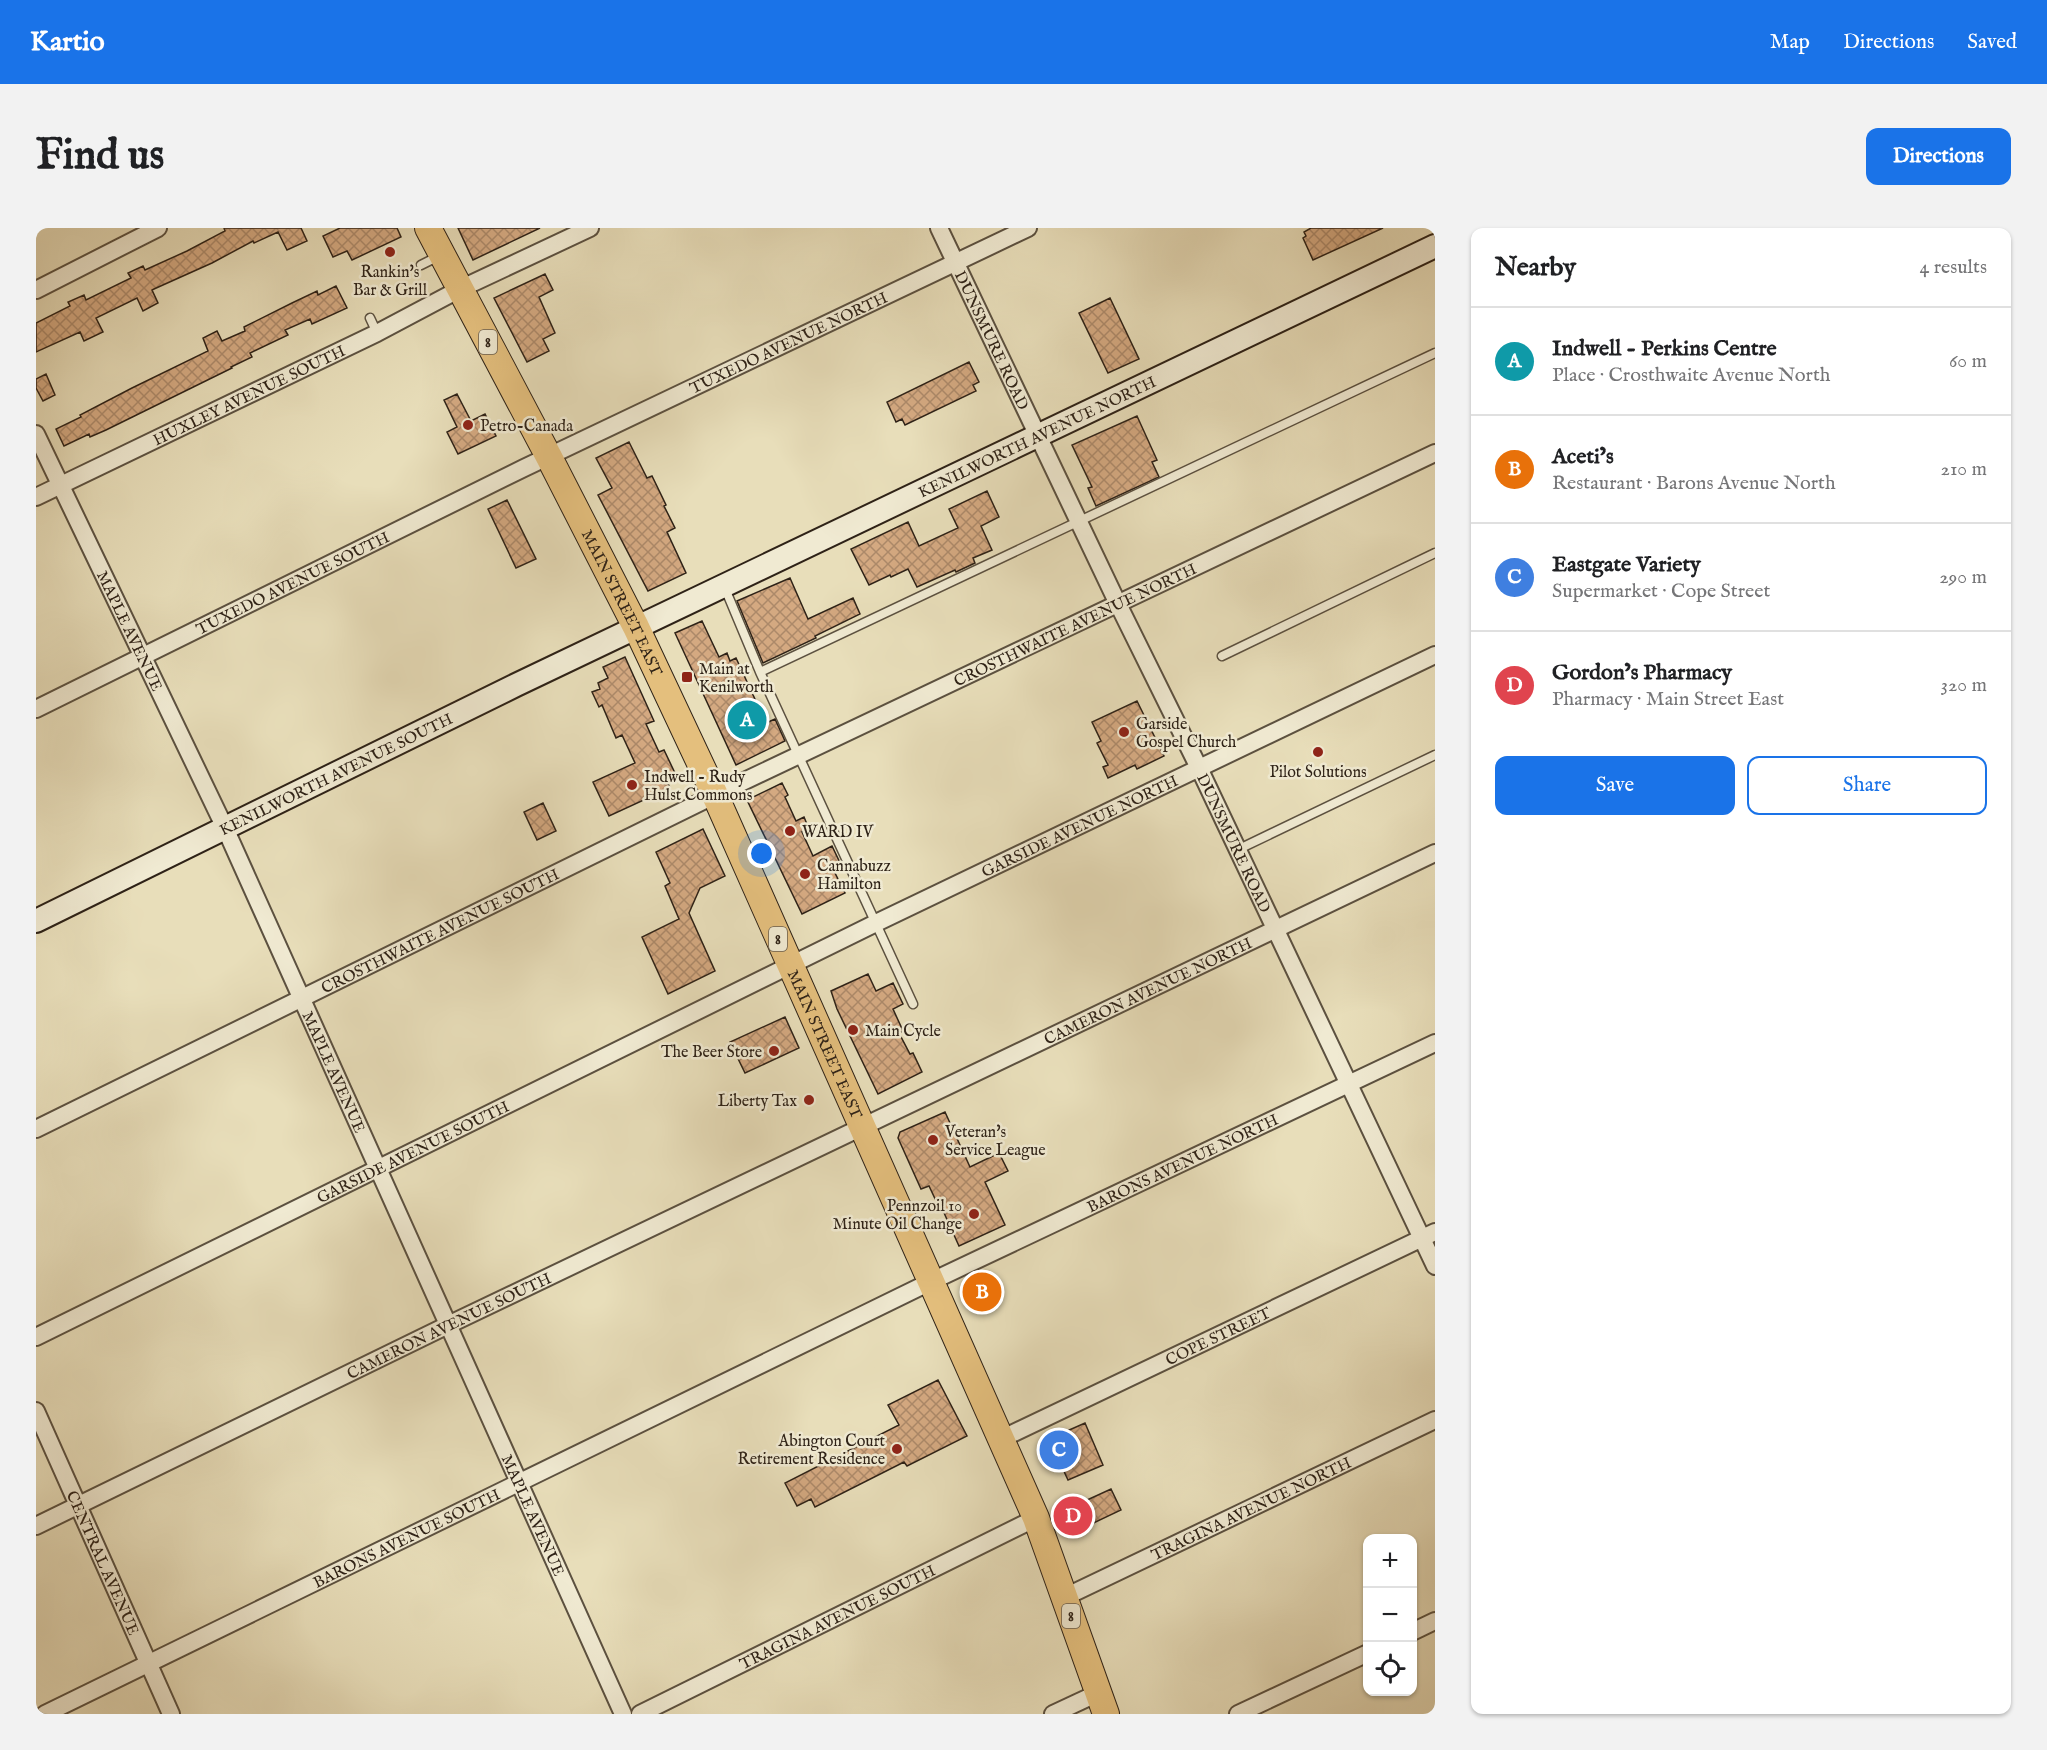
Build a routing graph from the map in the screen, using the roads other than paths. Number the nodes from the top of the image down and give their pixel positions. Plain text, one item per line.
1 (158, 228) edge
2 (428, 228) edge
3 (590, 228) edge
4 (939, 228) edge
5 (1028, 228) edge
6 (1435, 246) edge
7 (956, 263) junction
8 (36, 290) edge
9 (460, 290) junction
10 (1435, 353) edge
11 (36, 434) edge
12 (1038, 434) junction
13 (1435, 453) edge
14 (549, 457) junction
15 (61, 485) junction
16 (36, 497) edge
17 (1078, 520) junction
18 (1435, 553) edge
19 (724, 585) junction
20 (1118, 604) junction
21 (636, 627) junction
22 (1435, 655) edge
23 (144, 656) junction
24 (1222, 656) dead end
25 (760, 672) junction
26 (36, 709) edge
27 (799, 755) junction
28 (1435, 755) edge
29 (1199, 768) junction
30 (716, 795) junction
31 (225, 828) junction
32 (1237, 850) junction
33 (1435, 853) edge
34 (36, 921) edge
35 (876, 923) junction
36 (1276, 929) junction
37 (790, 966) junction
38 (300, 998) junction
39 (913, 1004) dead end
40 (1435, 1043) edge
41 (1349, 1085) junction
42 (861, 1127) junction
43 (36, 1129) edge
44 (377, 1169) junction
45 (1428, 1235) edge
46 (1435, 1266) edge
47 (930, 1282) junction
48 (448, 1325) junction
49 (36, 1337) edge
50 (36, 1411) edge
51 (1435, 1420) edge
52 (1001, 1438) junction
53 (519, 1481) junction
54 (79, 1505) junction
55 (1036, 1518) junction
56 (36, 1526) edge
57 (1065, 1598) junction
58 (1435, 1621) edge
59 (1417, 1630) edge
60 (1363, 1655) edge
61 (148, 1663) junction
62 (1102, 1703) edge
63 (45, 1714) edge
64 (171, 1714) edge
65 (623, 1714) edge
66 (640, 1714) edge
67 (1053, 1714) edge
68 (1238, 1714) edge

1 - 8 street
2 - 9 main road, MAIN STREET EAST / 8
3 - 9 street, HUXLEY AVENUE SOUTH
4 - 7 street, DUNSMURE ROAD
5 - 7 street, TUXEDO AVENUE NORTH
6 - 12 main road, KENILWORTH AVENUE NORTH
7 - 12 street, DUNSMURE ROAD
7 - 14 street, TUXEDO AVENUE NORTH
9 - 14 main road, MAIN STREET EAST / 8
9 - 15 street, HUXLEY AVENUE SOUTH
10 - 17 lane
11 - 15 street, MAPLE AVENUE
12 - 17 street, DUNSMURE ROAD
12 - 19 main road, KENILWORTH AVENUE NORTH
13 - 20 street, CROSTHWAITE AVENUE NORTH
14 - 21 main road, MAIN STREET EAST / 8
14 - 23 street, TUXEDO AVENUE SOUTH
15 - 16 street, HUXLEY AVENUE SOUTH
15 - 23 street, MAPLE AVENUE
17 - 20 street, DUNSMURE ROAD
17 - 25 lane
18 - 24 lane
19 - 21 main road, KENILWORTH AVENUE NORTH
19 - 25 lane
20 - 27 street, CROSTHWAITE AVENUE NORTH
20 - 29 street, DUNSMURE ROAD
21 - 30 main road, MAIN STREET EAST / 8
21 - 31 main road, KENILWORTH AVENUE SOUTH
22 - 29 street, GARSIDE AVENUE NORTH
23 - 26 street, TUXEDO AVENUE SOUTH
23 - 31 street, MAPLE AVENUE
25 - 27 lane
27 - 30 street, CROSTHWAITE AVENUE NORTH
27 - 35 lane
28 - 32 lane
29 - 32 street, DUNSMURE ROAD
29 - 35 street, GARSIDE AVENUE NORTH
30 - 37 main road, MAIN STREET EAST / 8
30 - 38 street, CROSTHWAITE AVENUE SOUTH
31 - 34 main road, KENILWORTH AVENUE SOUTH
31 - 38 street, MAPLE AVENUE
32 - 36 street, DUNSMURE ROAD
33 - 36 street, CAMERON AVENUE NORTH
35 - 37 street, GARSIDE AVENUE NORTH
35 - 39 lane
36 - 41 street, DUNSMURE ROAD
36 - 42 street, CAMERON AVENUE NORTH
37 - 42 main road, MAIN STREET EAST / 8
37 - 44 street, GARSIDE AVENUE SOUTH
38 - 43 street, CROSTHWAITE AVENUE SOUTH
38 - 44 street, MAPLE AVENUE
40 - 41 street, BARONS AVENUE NORTH
41 - 45 street, DUNSMURE ROAD
41 - 47 street, BARONS AVENUE NORTH
42 - 47 main road, MAIN STREET EAST / 8
42 - 48 street, CAMERON AVENUE SOUTH
44 - 48 street, MAPLE AVENUE
44 - 49 street, GARSIDE AVENUE SOUTH
45 - 46 street, DUNSMURE ROAD
45 - 52 street, COPE STREET
47 - 52 main road, MAIN STREET EAST / 8
47 - 53 street, BARONS AVENUE SOUTH
48 - 53 street, MAPLE AVENUE
48 - 54 street, CAMERON AVENUE SOUTH
50 - 54 street, CENTRAL AVENUE
51 - 57 street, TRAGINA AVENUE NORTH
52 - 55 main road, MAIN STREET EAST / 8
53 - 61 street, BARONS AVENUE SOUTH
53 - 65 street, MAPLE AVENUE
54 - 56 street, CAMERON AVENUE SOUTH
54 - 61 street, CENTRAL AVENUE
55 - 57 main road, MAIN STREET EAST / 8
55 - 66 street, TRAGINA AVENUE SOUTH
57 - 62 main road, MAIN STREET EAST / 8
58 - 59 street
60 - 68 street
61 - 63 street, BARONS AVENUE SOUTH
61 - 64 street, CENTRAL AVENUE
62 - 67 street

